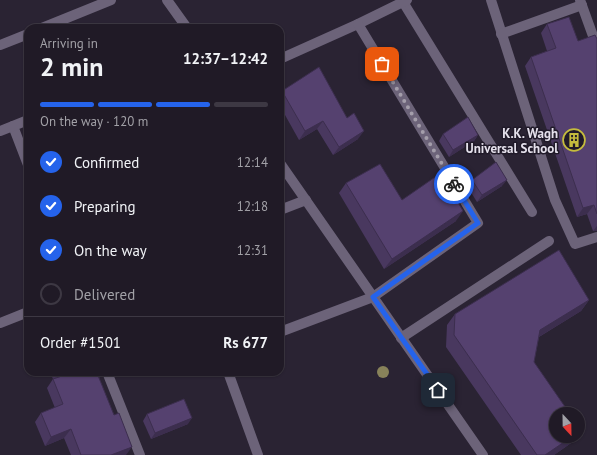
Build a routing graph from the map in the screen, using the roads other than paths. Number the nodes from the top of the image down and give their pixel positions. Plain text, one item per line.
1 (111, 0) edge
2 (167, 0) edge
3 (491, 0) edge
4 (405, 1) edge
5 (581, 2) edge
6 (52, 24) edge
7 (184, 24) edge
8 (358, 24) junction
9 (501, 34) junction
10 (24, 36) edge
11 (0, 45) edge
12 (597, 47) edge
13 (284, 57) edge
14 (24, 122) edge
15 (13, 126) junction
16 (0, 131) edge
17 (24, 155) edge
18 (284, 168) edge
19 (306, 200) junction
20 (284, 208) edge
21 (532, 212) dead end
22 (597, 237) edge
23 (549, 241) dead end
24 (373, 297) junction
25 (24, 314) edge
26 (0, 323) edge
27 (284, 330) edge
28 (401, 338) junction
29 (109, 376) edge
30 (229, 376) edge
31 (138, 454) edge
32 (258, 455) edge
33 (483, 455) edge

1 - 6 street
2 - 7 street
3 - 9 street
4 - 8 street
4 - 21 street
5 - 9 street
5 - 12 street
8 - 13 street
8 - 24 street
9 - 22 street
10 - 11 street
14 - 15 street
15 - 16 street
15 - 17 street
18 - 19 street
19 - 20 street
19 - 24 street
23 - 28 street
24 - 27 street
24 - 28 street
25 - 26 street
28 - 33 street
29 - 31 street
30 - 32 street

